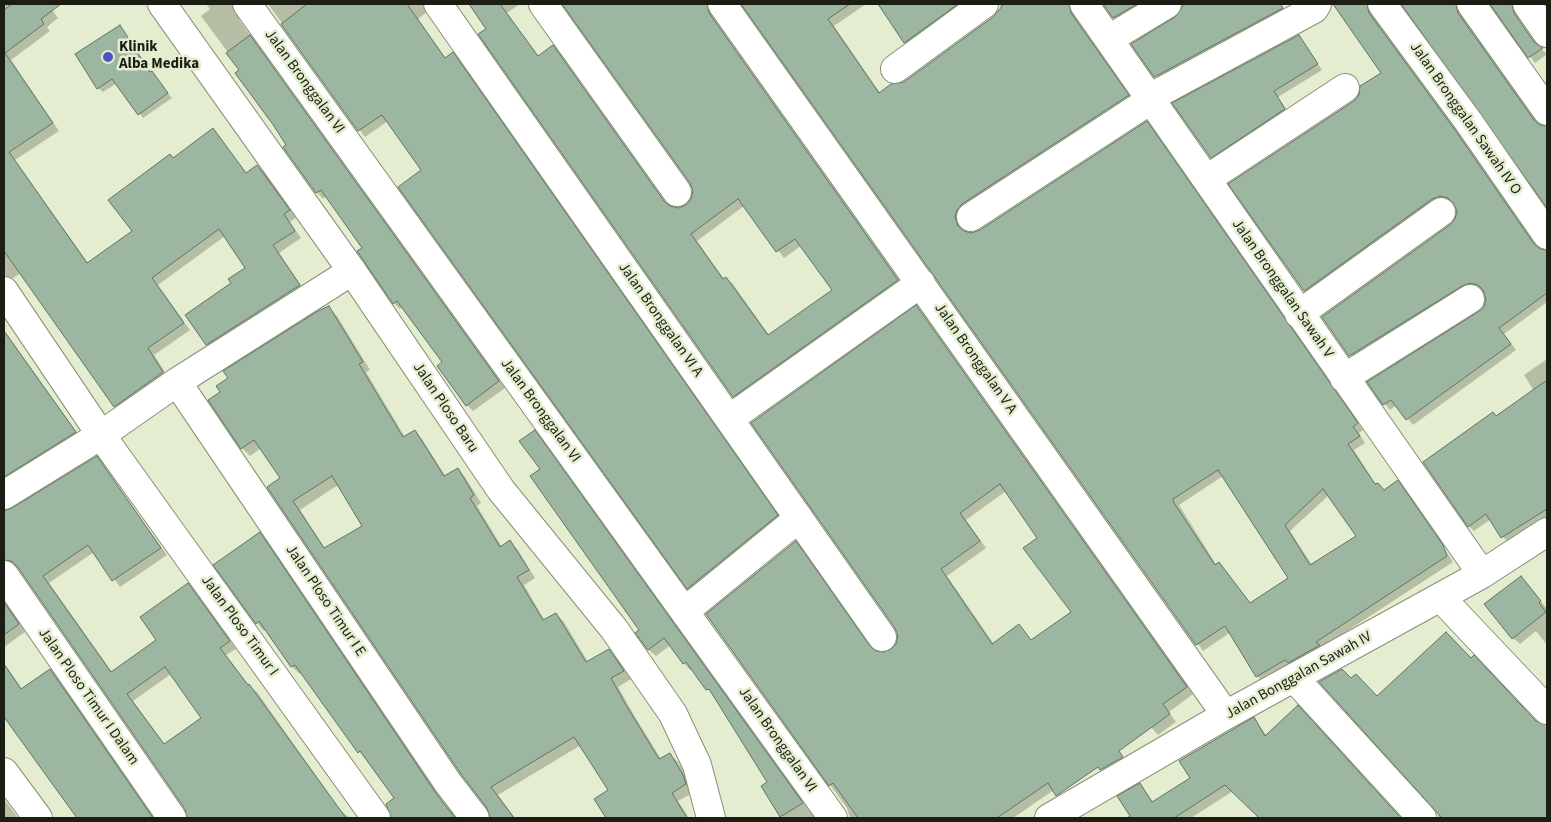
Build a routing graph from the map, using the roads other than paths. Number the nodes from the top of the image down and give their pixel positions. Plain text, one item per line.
1 (162, 4) edge
2 (247, 4) edge
3 (438, 4) edge
4 (543, 4) edge
5 (722, 4) edge
6 (984, 4) edge
7 (1084, 4) edge
8 (1167, 4) edge
9 (1316, 4) edge
10 (1382, 4) edge
11 (1471, 4) edge
12 (1527, 4) edge
13 (1547, 33) edge
14 (1109, 39) junction
15 (895, 69) dead end
16 (1345, 88) dead end
17 (1151, 98) junction
18 (1547, 111) edge
19 (1207, 179) junction
20 (677, 192) dead end
21 (1441, 212) dead end
22 (971, 217) dead end
23 (1547, 235) edge
24 (352, 271) junction
25 (921, 283) junction
26 (4, 291) edge
27 (1470, 299) dead end
28 (1299, 314) junction
29 (1344, 378) junction
30 (177, 382) junction
31 (729, 418) junction
32 (101, 435) junction
33 (4, 495) edge
34 (799, 518) junction
35 (1547, 532) edge
36 (1482, 574) junction
37 (4, 575) edge
38 (1440, 597) junction
39 (685, 611) junction
40 (882, 637) dead end
41 (1295, 679) junction
42 (1547, 710) edge
43 (1226, 716) junction
44 (4, 772) edge
45 (1059, 816) edge
46 (38, 818) edge
47 (172, 818) edge
48 (376, 818) edge
49 (475, 818) edge
50 (711, 818) edge
51 (833, 818) edge
52 (1422, 818) edge

1 - 24 street, Jalan Ploso Baru
2 - 39 street, Jalan Bronggalan VI
3 - 31 street, Jalan Bronggalan VI A
4 - 20 street
5 - 25 street, Jalan Bronggalan V A
6 - 15 street
7 - 14 street, Jalan Bronggalan Sawah V
8 - 14 street
9 - 17 street
10 - 23 street, Jalan Bronggalan Sawah IV O
11 - 18 street
12 - 13 street
14 - 17 street, Jalan Bronggalan Sawah V
16 - 19 street
17 - 19 street, Jalan Bronggalan Sawah V
17 - 22 street
19 - 28 street, Jalan Bronggalan Sawah V
21 - 28 street
24 - 30 street
24 - 50 street, Jalan Ploso Baru
25 - 31 street
25 - 43 street, Jalan Bronggalan V A
26 - 32 street, Jalan Ploso Timur I
27 - 29 street
28 - 29 street, Jalan Bronggalan Sawah V
29 - 36 street, Jalan Bronggalan Sawah V
30 - 32 street
30 - 49 street, Jalan Ploso Timur I E
31 - 34 street, Jalan Bronggalan VI A
32 - 33 street
32 - 48 street, Jalan Ploso Timur I
34 - 39 street
34 - 40 street, Jalan Bronggalan VI A
35 - 36 street, Jalan Bonggalan Sawah IV
36 - 38 street, Jalan Bonggalan Sawah IV
37 - 47 street, Jalan Ploso Timur I Dalam
38 - 41 street, Jalan Bonggalan Sawah IV
38 - 42 street
39 - 51 street, Jalan Bronggalan VI
41 - 43 street, Jalan Bonggalan Sawah IV
41 - 52 street
43 - 45 street, Jalan Bonggalan Sawah IV
44 - 46 street

